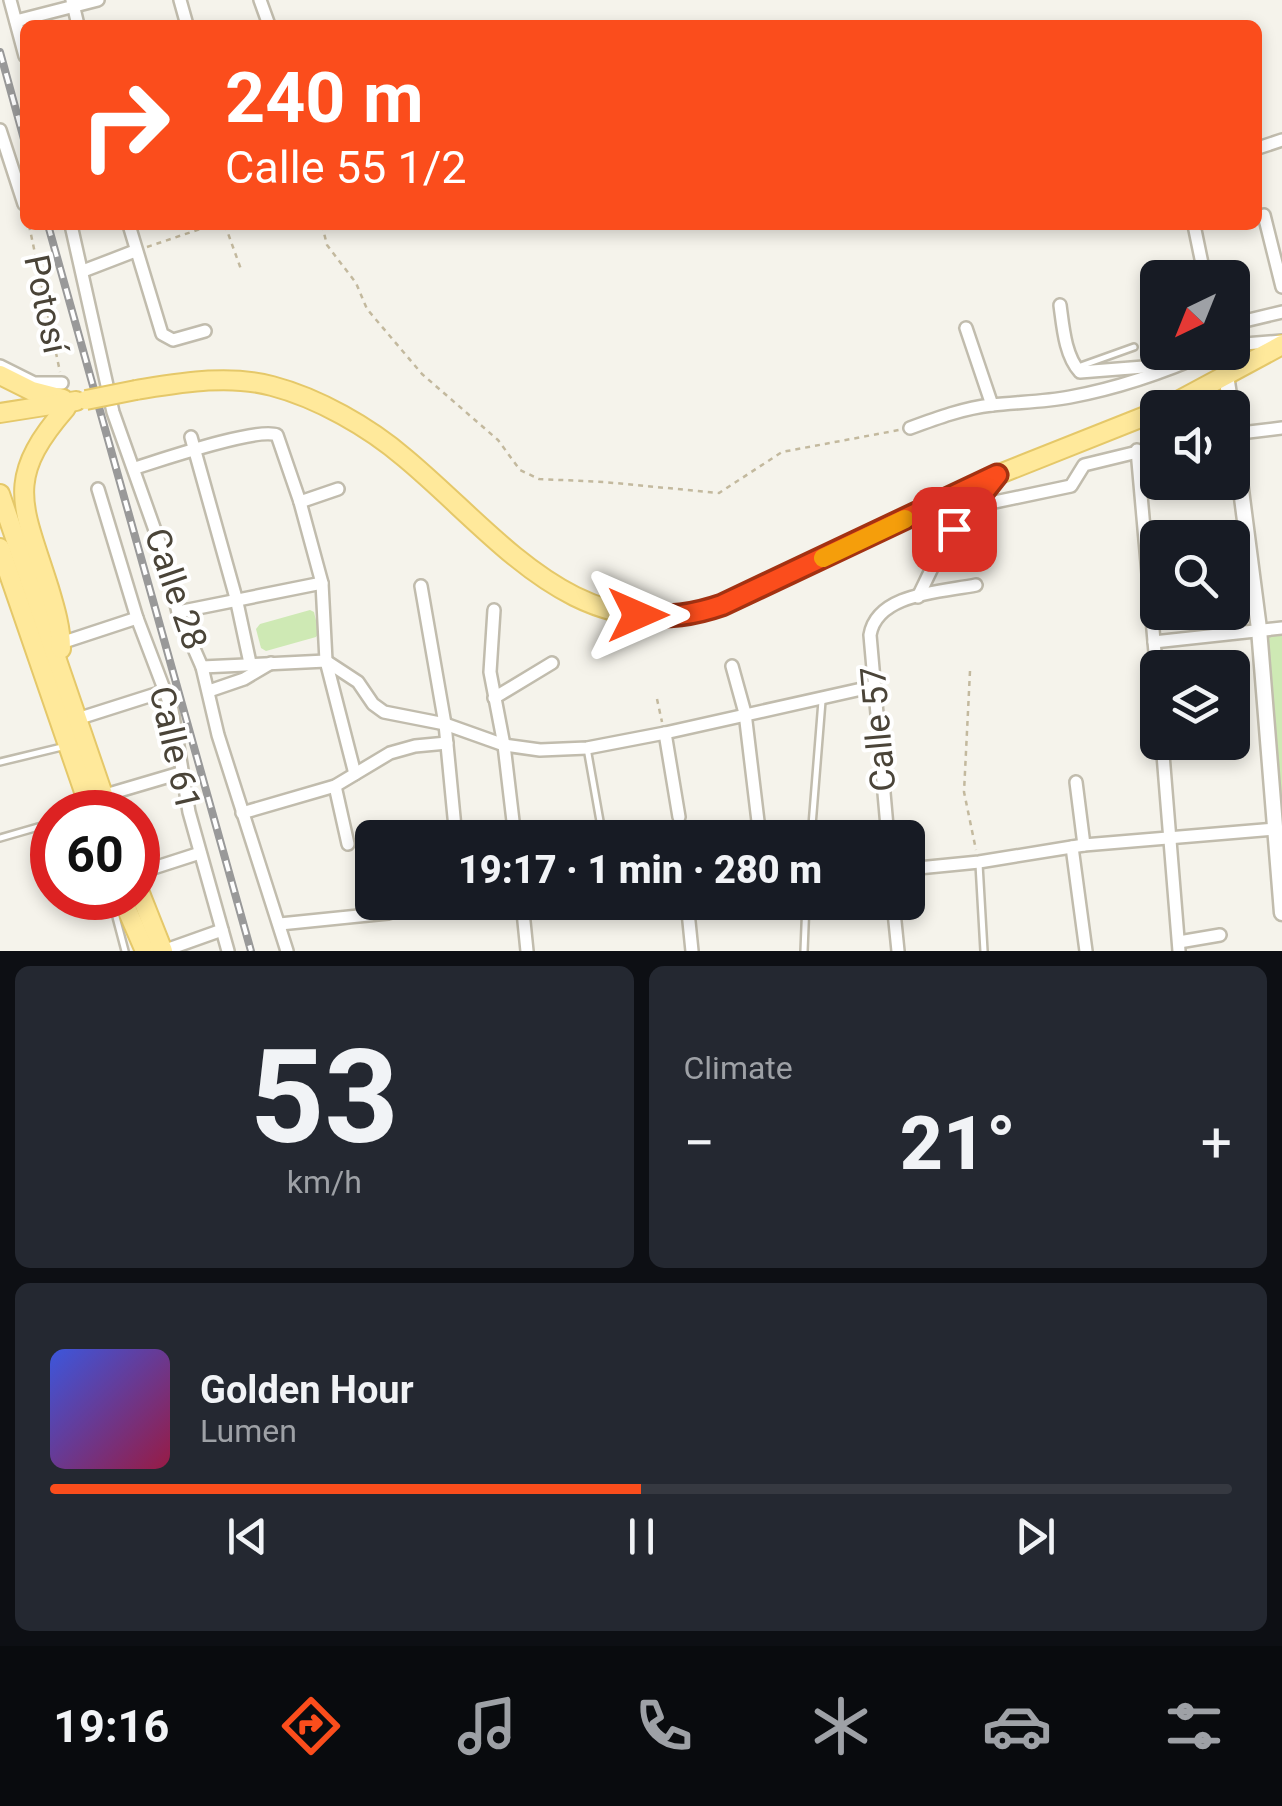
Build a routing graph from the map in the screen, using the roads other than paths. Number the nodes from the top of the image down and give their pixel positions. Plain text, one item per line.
1 (10, 0) edge
2 (98, 0) edge
3 (72, 3) edge
4 (16, 21) junction
5 (20, 37) edge
6 (0, 130) edge
7 (20, 192) edge
8 (1264, 215) dead end
9 (71, 230) edge
10 (130, 230) edge
11 (1195, 230) edge
12 (136, 252) junction
13 (1202, 260) edge
14 (83, 271) junction
15 (1282, 287) edge
16 (1060, 305) dead end
17 (1282, 312) edge
18 (1250, 320) edge
19 (966, 328) dead end
20 (205, 331) dead end
21 (1282, 343) edge
22 (1250, 344) edge
23 (1134, 347) dead end
24 (0, 366) edge
25 (1075, 368) junction
26 (1140, 368) edge
27 (1163, 370) edge
28 (0, 375) edge
29 (1226, 375) junction
30 (1198, 390) edge
31 (1228, 390) edge
32 (72, 399) junction
33 (992, 405) junction
34 (0, 413) edge
35 (1140, 418) edge
36 (0, 424) edge
37 (910, 428) road end
38 (1282, 428) edge
39 (1250, 429) edge
40 (191, 438) dead end
41 (1137, 450) junction
42 (1140, 450) edge
43 (195, 451) junction
44 (135, 468) junction
45 (997, 475) junction
46 (338, 488) dead end
47 (98, 490) dead end
48 (0, 494) edge
49 (1243, 500) edge
50 (300, 502) junction
51 (972, 507) junction
52 (0, 548) edge
53 (322, 583) junction
54 (976, 585) dead end
55 (422, 586) dead end
56 (918, 597) junction
57 (236, 598) junction
58 (494, 610) dead end
59 (178, 612) junction
60 (137, 618) junction
61 (1282, 628) edge
62 (1260, 629) junction
63 (1154, 642) junction
64 (61, 643) junction
65 (1155, 650) edge
66 (326, 660) junction
67 (58, 663) junction
68 (250, 663) junction
69 (271, 663) junction
70 (552, 664) dead end
71 (202, 666) junction
72 (732, 666) dead end
73 (875, 686) junction
74 (209, 690) junction
75 (165, 692) junction
76 (822, 696) junction
77 (494, 698) junction
78 (745, 713) junction
79 (78, 719) junction
80 (445, 724) junction
81 (664, 733) junction
82 (447, 743) junction
83 (69, 745) junction
84 (504, 745) junction
85 (587, 748) junction
86 (1164, 760) edge
87 (0, 762) edge
88 (180, 772) junction
89 (355, 774) junction
90 (1076, 782) dead end
91 (335, 786) junction
92 (89, 790) edge
93 (94, 790) edge
94 (140, 790) edge
95 (242, 813) junction
96 (679, 817) dead end
97 (454, 820) edge
98 (512, 820) edge
99 (600, 820) edge
100 (758, 820) edge
101 (812, 820) edge
102 (886, 820) edge
103 (30, 829) edge
104 (1278, 829) edge
105 (1170, 836) junction
106 (0, 838) edge
107 (348, 844) dead end
108 (1078, 846) junction
109 (200, 852) junction
110 (978, 862) junction
111 (160, 866) edge
112 (925, 867) edge
113 (1282, 913) edge
114 (355, 916) edge
115 (116, 920) edge
116 (132, 920) edge
117 (151, 920) edge
118 (524, 920) edge
119 (689, 920) edge
120 (805, 920) edge
121 (895, 920) edge
122 (280, 924) junction
123 (222, 930) junction
124 (1220, 935) dead end
125 (1179, 946) edge
126 (124, 951) edge
127 (145, 951) edge
128 (163, 951) edge
129 (228, 951) edge
130 (288, 951) edge
131 (528, 951) edge
132 (692, 951) edge
133 (804, 951) edge
134 (898, 951) edge
135 (984, 951) edge
136 (1086, 951) edge

1 - 4 street
2 - 3 street
3 - 4 street
4 - 5 street
6 - 7 street
8 - 15 street
9 - 14 street, Calle 28
10 - 12 street
11 - 13 street
12 - 14 street
12 - 20 street
14 - 44 street, Calle 28
16 - 25 street
17 - 18 street
19 - 33 street
21 - 22 street
21 - 29 main road
23 - 25 lane
24 - 32 street
25 - 26 street
27 - 33 street
28 - 32 main road
29 - 30 main road
29 - 31 street
32 - 34 main road
32 - 36 main road
32 - 45 main road, bridge
32 - 64 main road
33 - 37 street
35 - 45 main road
38 - 39 street
40 - 43 street
41 - 42 street
41 - 51 street
41 - 63 street
43 - 44 street
43 - 50 street
43 - 57 street
44 - 59 street, Calle 28
45 - 51 street
46 - 50 street
47 - 60 street, Calle 61
48 - 67 main road
49 - 62 street
50 - 53 street
51 - 56 street
52 - 83 main road
53 - 57 street
53 - 66 street
54 - 56 street
55 - 80 street
56 - 73 street, Calle 57
57 - 59 street
57 - 68 street
58 - 77 street
59 - 71 street, Calle 28
60 - 64 street
60 - 75 street, Calle 61
61 - 62 street
62 - 63 street
62 - 104 street
63 - 65 street
64 - 67 main road
66 - 69 street
66 - 80 street
66 - 89 street
67 - 79 main road
68 - 69 street
68 - 71 street
69 - 74 street
70 - 77 street
71 - 74 street, Calle 28
72 - 78 street
73 - 76 street
73 - 102 street, Calle 57
74 - 95 street, Calle 28
75 - 79 street
75 - 88 street, Calle 61
76 - 78 street
76 - 101 lane
77 - 84 street
78 - 81 street
78 - 100 street
79 - 93 main road
80 - 82 street
80 - 84 street
81 - 85 street
81 - 96 street
82 - 89 street
82 - 97 street
83 - 87 lane
83 - 92 main road
84 - 85 street
84 - 98 street
85 - 99 lane
86 - 105 street
88 - 94 street
88 - 109 street, Calle 61
89 - 91 street
90 - 108 street
91 - 95 street
91 - 107 street
95 - 122 street, Calle 28
103 - 106 lane
104 - 105 street
104 - 113 street
105 - 108 street
105 - 125 street
108 - 110 street
108 - 136 street
109 - 111 street
109 - 123 street, Calle 61
110 - 112 street
110 - 135 lane
114 - 122 street
115 - 126 lane
116 - 127 main road
117 - 128 main road
118 - 131 street
119 - 132 street
120 - 133 lane
121 - 134 street
122 - 130 street, Calle 28
123 - 128 street
123 - 129 street, Calle 61
124 - 125 street

